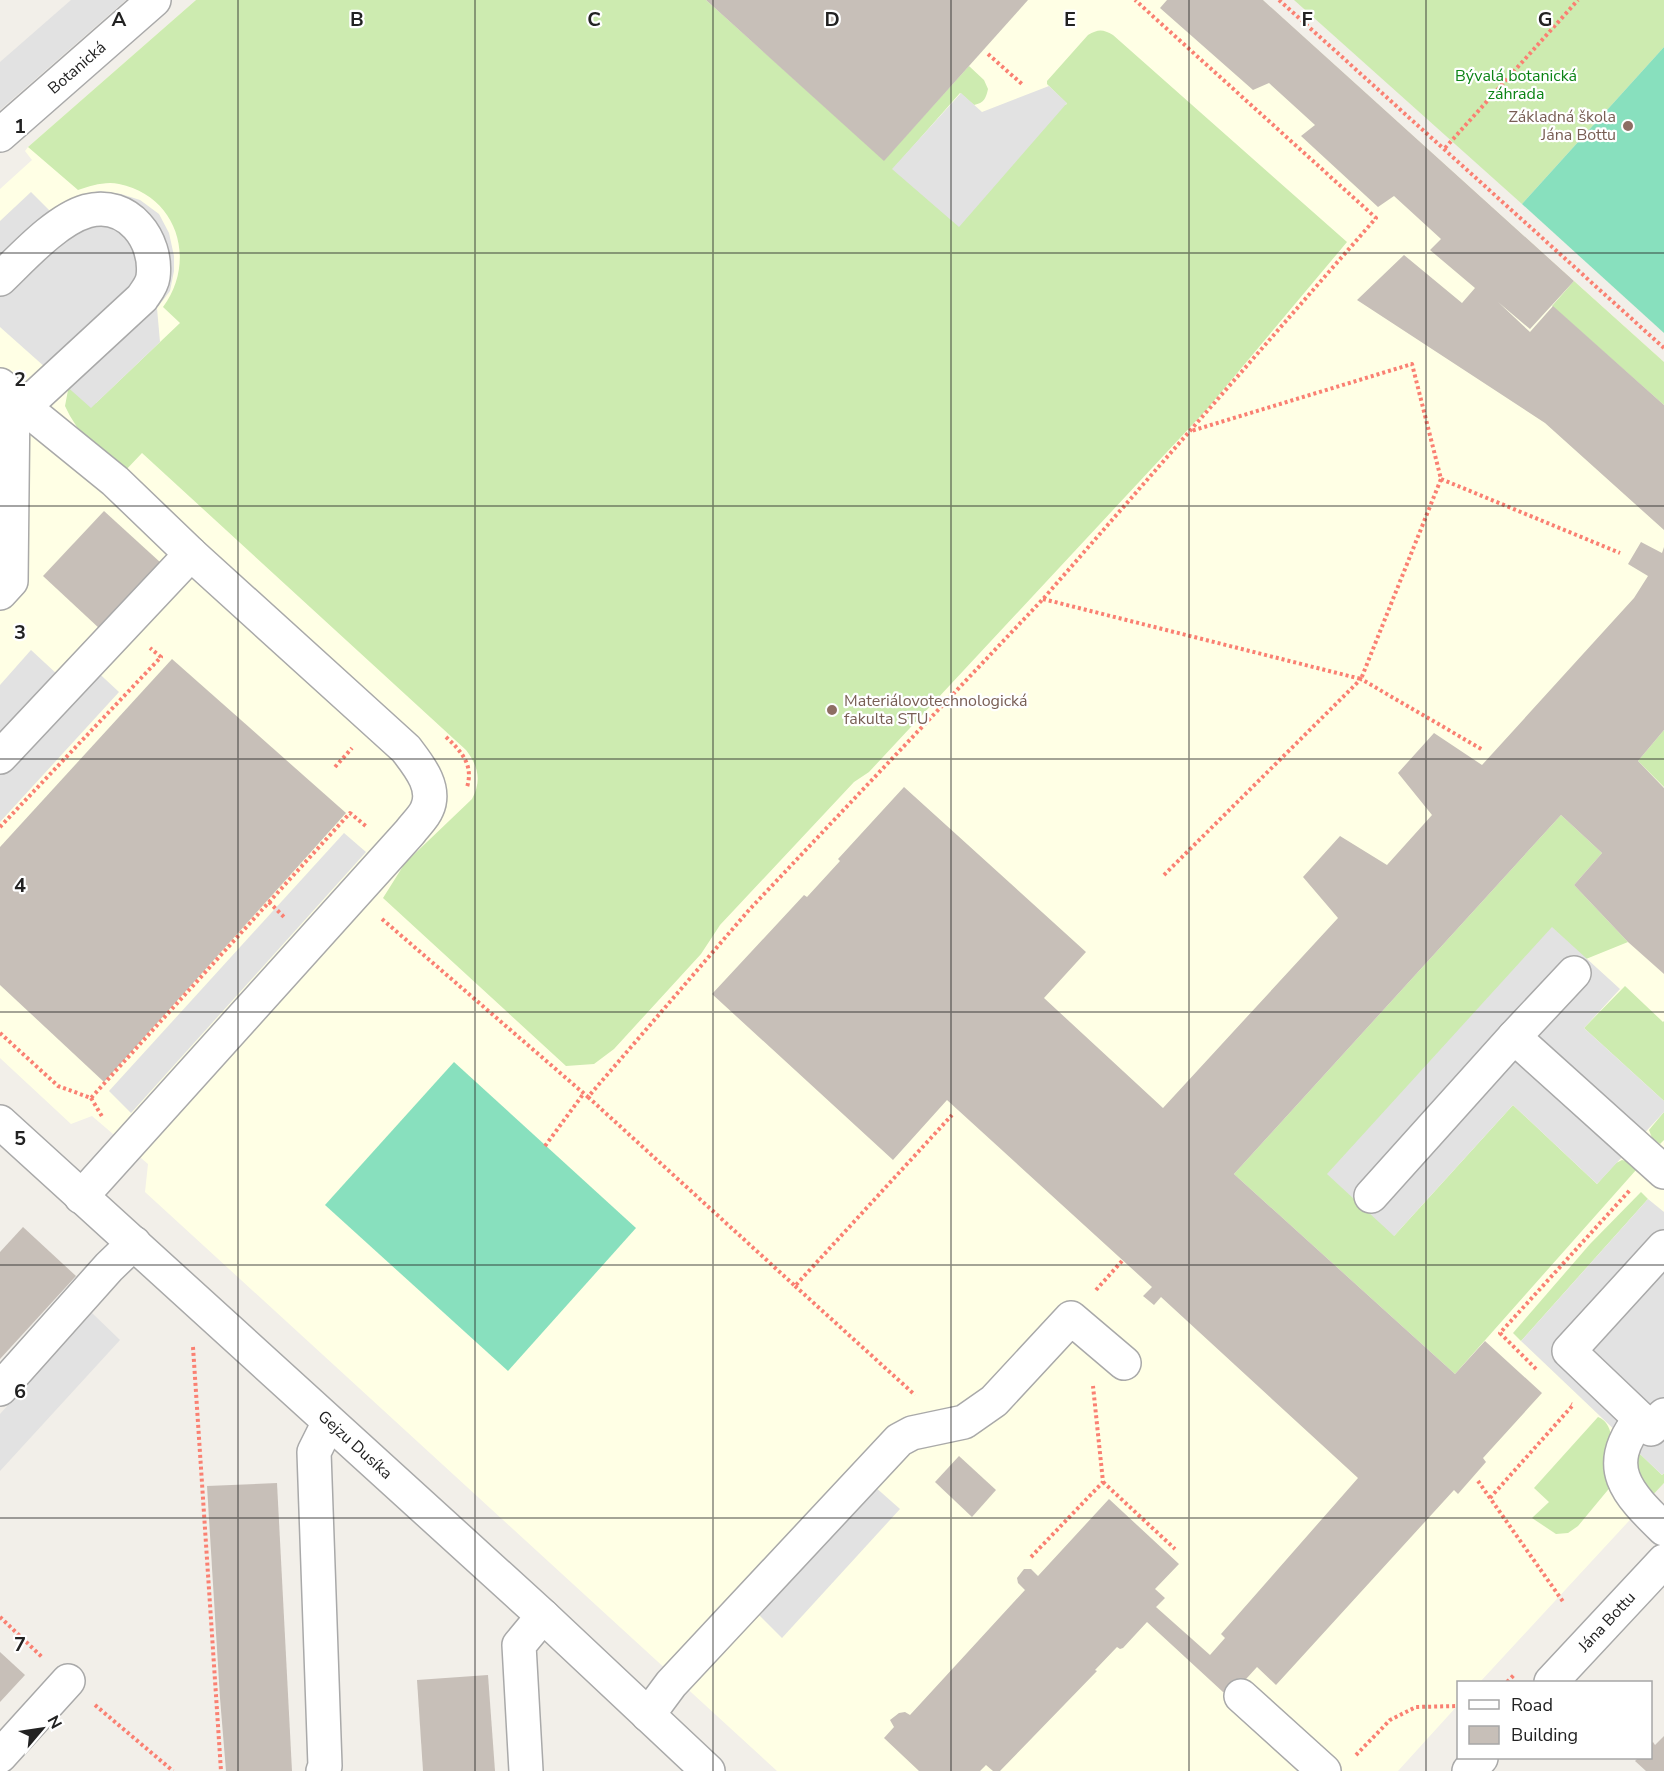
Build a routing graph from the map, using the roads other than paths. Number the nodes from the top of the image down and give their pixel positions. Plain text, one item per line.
1 (154, 0) edge
2 (0, 135) edge
3 (0, 279) edge
4 (12, 396) edge
5 (191, 554) junction
6 (0, 593) edge
7 (0, 757) edge
8 (1574, 973) dead end
9 (1514, 1037) junction
10 (0, 1122) edge
11 (1664, 1172) edge
12 (1371, 1196) dead end
13 (81, 1197) junction
14 (134, 1244) junction
15 (1664, 1247) edge
16 (1124, 1363) dead end
17 (0, 1389) edge
18 (1652, 1417) edge
19 (329, 1422) junction
20 (1664, 1529) edge
21 (1664, 1561) edge
22 (543, 1616) junction
23 (1553, 1681) edge
24 (68, 1682) dead end
25 (1240, 1696) dead end
26 (648, 1714) junction
27 (0, 1756) edge
28 (1480, 1759) edge
29 (1337, 1766) edge
30 (323, 1771) edge
31 (526, 1771) edge
32 (708, 1771) edge
33 (1469, 1771) edge

1 - 2 street, Botanická
3 - 4 street
4 - 5 street
4 - 6 street
5 - 7 street
5 - 13 street
8 - 9 street
9 - 11 street
9 - 12 street
10 - 13 street, Gejzu Dusíka
13 - 14 street, Gejzu Dusíka
14 - 17 street
14 - 19 street, Gejzu Dusíka
15 - 18 street
16 - 26 street
18 - 20 street
19 - 22 street, Gejzu Dusíka
19 - 30 street
21 - 23 street, Jána Bottu
22 - 26 street, Gejzu Dusíka
22 - 31 street
24 - 27 street
25 - 29 street
26 - 32 street, Gejzu Dusíka
28 - 33 street

